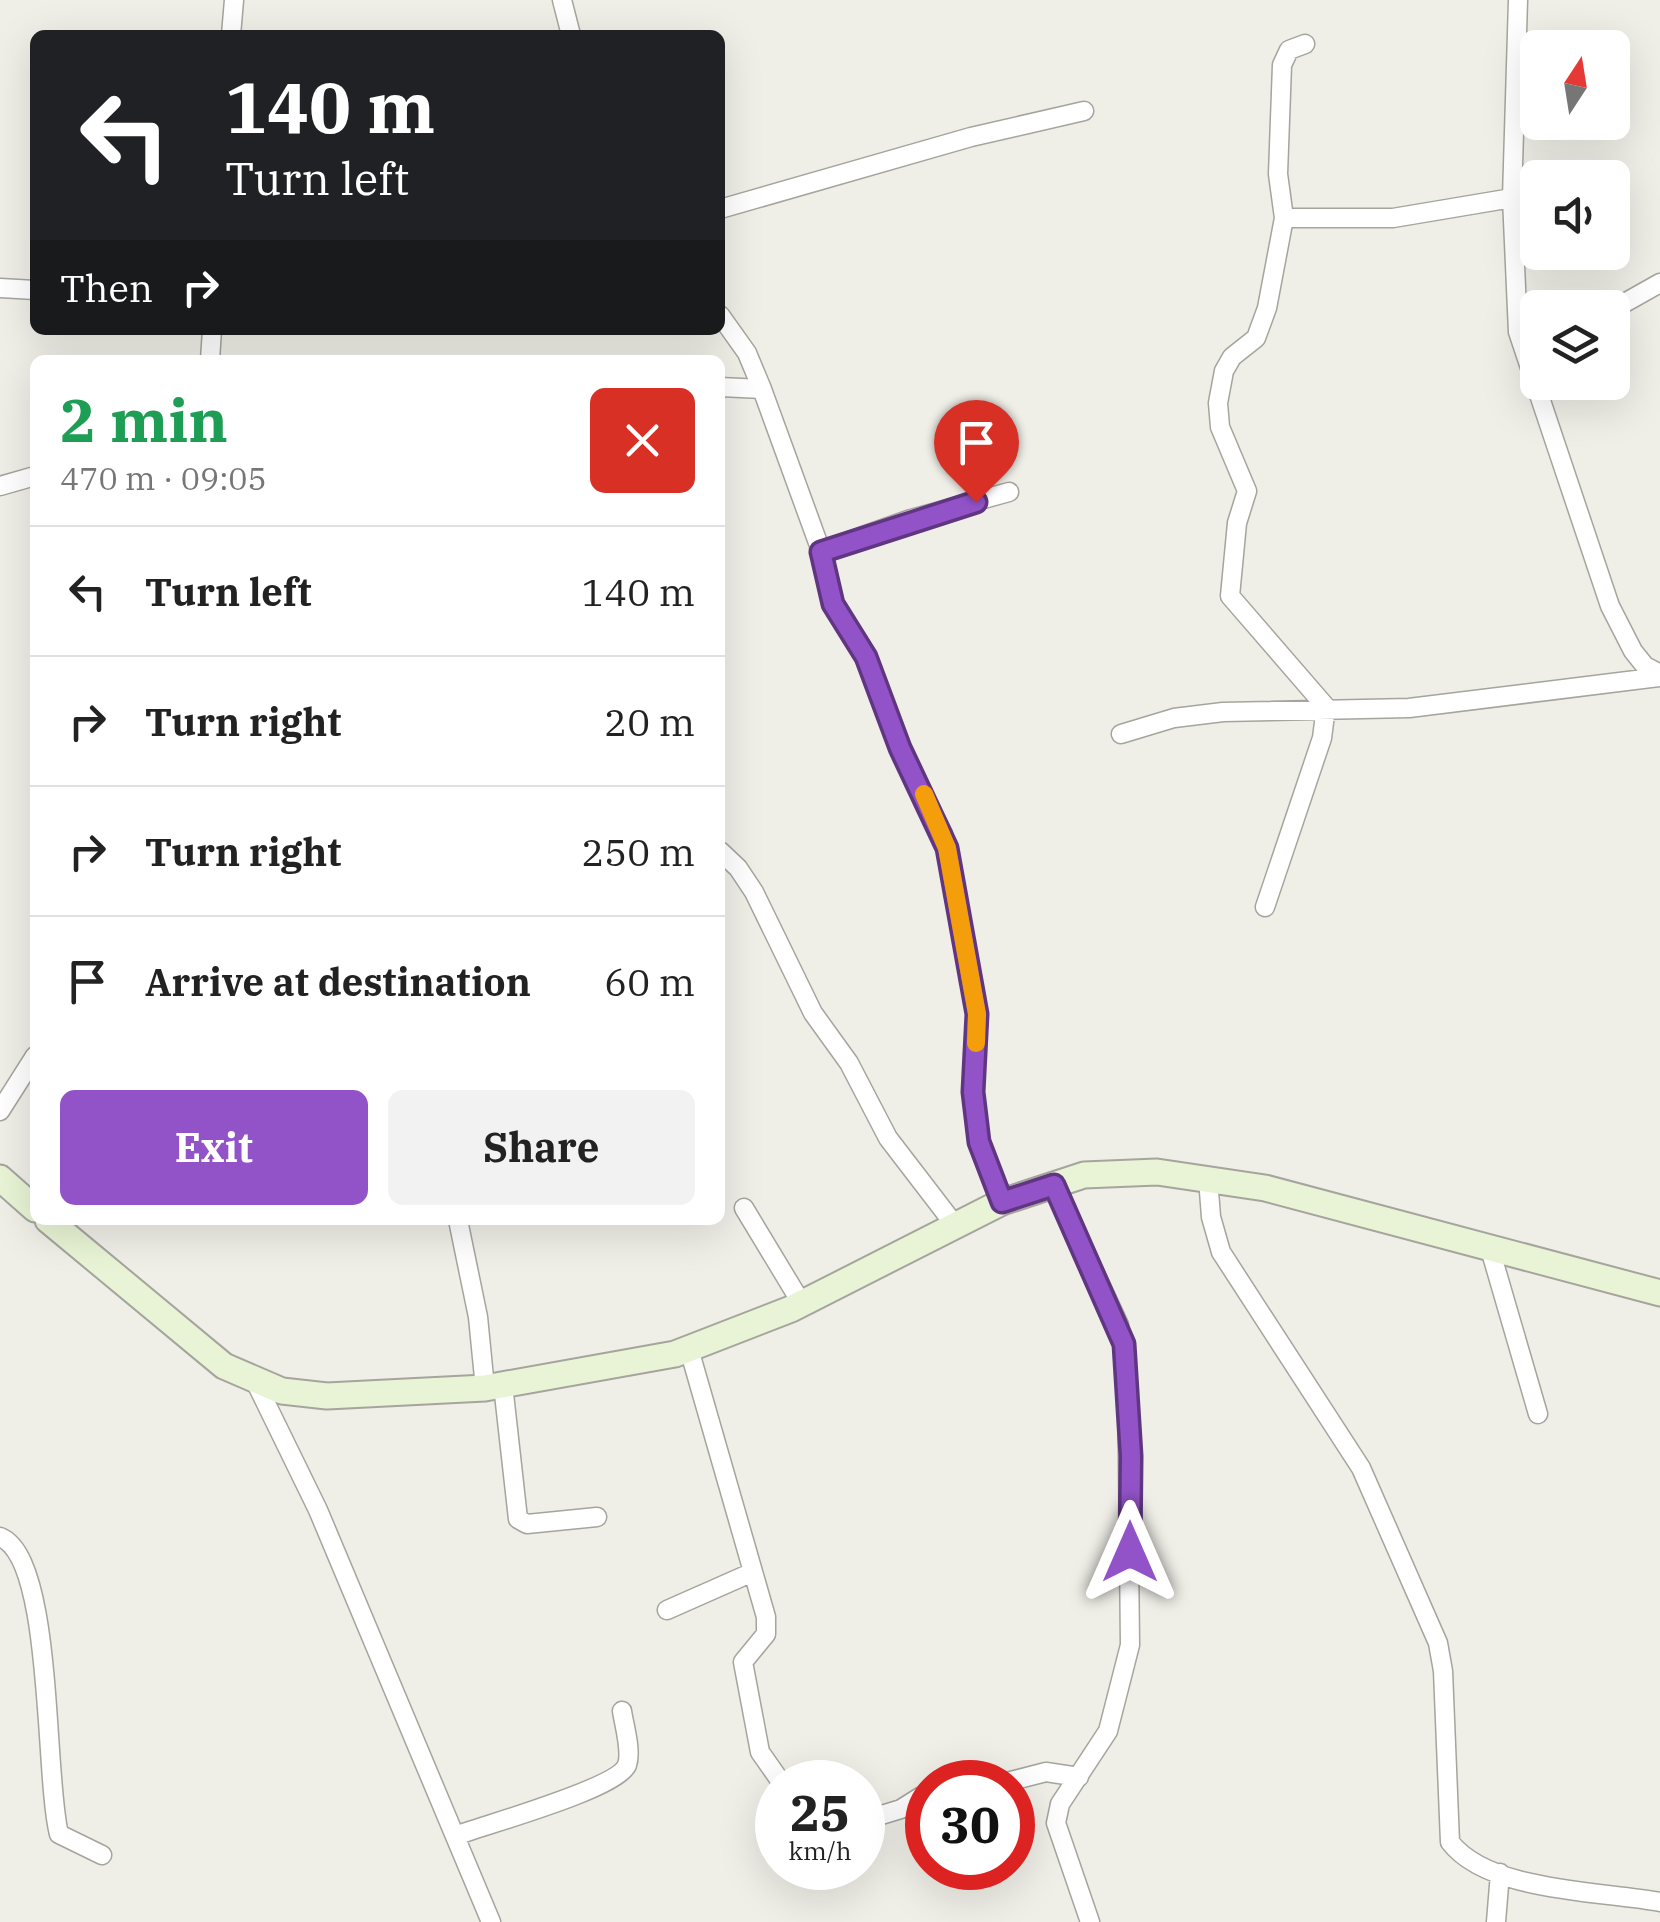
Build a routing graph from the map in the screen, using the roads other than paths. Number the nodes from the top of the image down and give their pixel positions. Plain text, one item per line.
1 (234, 0) edge
2 (562, 0) edge
3 (1518, 0) edge
4 (231, 30) edge
5 (570, 30) edge
6 (1306, 44) dead end
7 (1084, 111) dead end
8 (1512, 198) junction
9 (725, 209) edge
10 (1284, 218) junction
11 (1660, 283) edge
12 (0, 288) edge
13 (30, 290) edge
14 (1630, 300) edge
15 (725, 321) edge
16 (1520, 335) edge
17 (725, 387) edge
18 (762, 390) junction
19 (1546, 400) edge
20 (30, 477) edge
21 (0, 486) edge
22 (1009, 492) dead end
23 (821, 552) junction
24 (1660, 676) edge
25 (1326, 706) junction
26 (1121, 734) dead end
27 (725, 856) edge
28 (1265, 907) dead end
29 (30, 1064) edge
30 (0, 1110) edge
31 (0, 1178) edge
32 (1208, 1178) junction
33 (1054, 1185) junction
34 (1002, 1202) junction
35 (30, 1205) edge
36 (744, 1208) dead end
37 (954, 1224) junction
38 (54, 1225) edge
39 (459, 1225) edge
40 (1490, 1249) junction
41 (1660, 1293) edge
42 (802, 1304) junction
43 (689, 1349) junction
44 (256, 1382) junction
45 (494, 1386) junction
46 (1538, 1414) dead end
47 (598, 1516) dead end
48 (0, 1537) edge
49 (754, 1572) junction
50 (667, 1610) dead end
51 (622, 1710) dead end
52 (766, 1760) edge
53 (1035, 1775) edge
54 (1079, 1778) junction
55 (455, 1836) junction
56 (102, 1855) dead end
57 (1500, 1873) junction
58 (1660, 1902) edge
59 (488, 1921) edge
60 (1090, 1922) edge
61 (1496, 1922) edge

1 - 4 street
2 - 5 street
3 - 8 street
6 - 10 street
7 - 9 street
8 - 10 street
8 - 16 street
10 - 25 street
11 - 14 street
12 - 13 street
15 - 18 street
17 - 18 street
18 - 23 street
19 - 24 street
20 - 21 street
22 - 23 street
23 - 34 street
24 - 25 street
25 - 26 street
25 - 28 street
27 - 37 street
29 - 30 street
31 - 35 street
32 - 33 street
32 - 40 street
32 - 57 street
33 - 34 street
33 - 54 street
34 - 37 street
36 - 42 street
37 - 42 street
38 - 44 street
39 - 45 street
40 - 41 street
40 - 46 street
42 - 43 street
43 - 45 street
43 - 49 street
44 - 45 street
44 - 55 street
45 - 47 street
48 - 56 street
49 - 50 street
49 - 52 street
51 - 55 street
53 - 54 street
54 - 60 street
55 - 59 street
57 - 58 street
57 - 61 street

